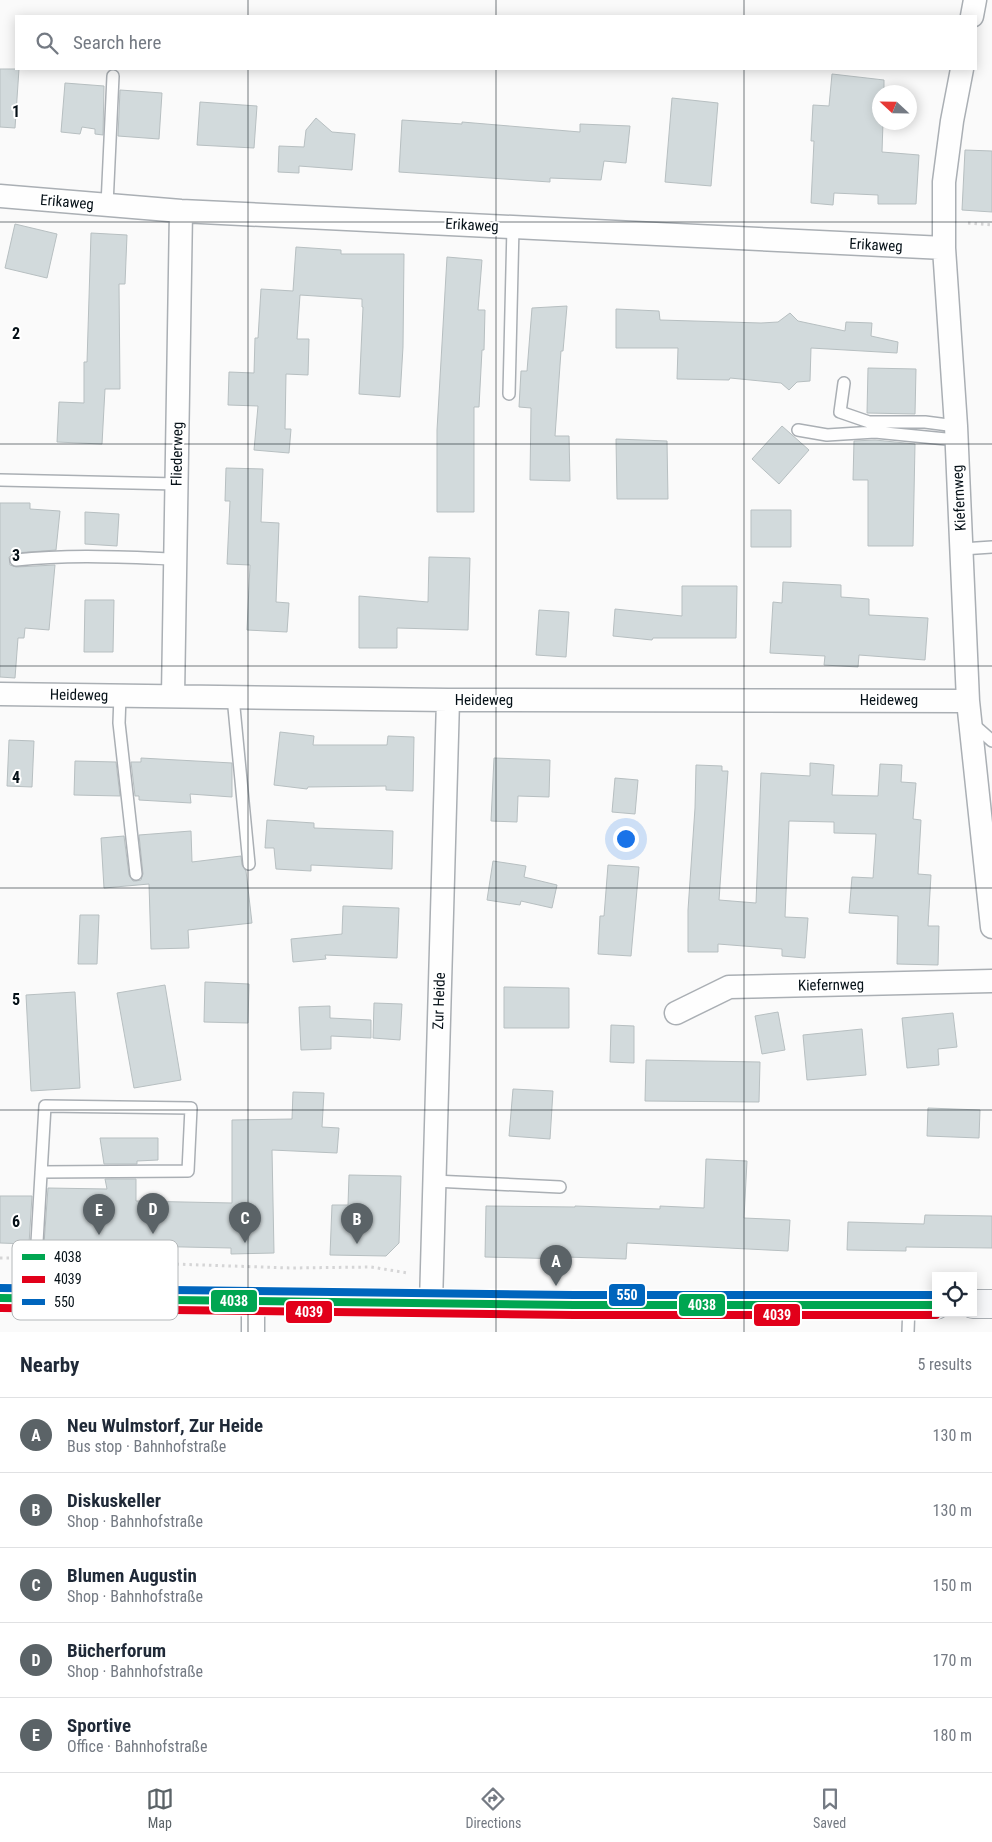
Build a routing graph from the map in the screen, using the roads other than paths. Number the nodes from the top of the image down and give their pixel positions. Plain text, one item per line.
1 (975, 0) edge
2 (972, 15) edge
3 (962, 70) edge
4 (113, 76) dead end
5 (0, 196) edge
6 (107, 205) junction
7 (181, 211) junction
8 (513, 227) junction
9 (944, 248) junction
10 (844, 383) dead end
11 (509, 394) dead end
12 (798, 430) dead end
13 (956, 433) junction
14 (0, 480) edge
15 (177, 484) junction
16 (992, 547) edge
17 (962, 550) junction
18 (175, 559) junction
19 (16, 560) dead end
20 (0, 694) edge
21 (120, 696) junction
22 (173, 696) junction
23 (233, 697) junction
24 (448, 700) junction
25 (968, 701) junction
26 (971, 723) junction
27 (992, 742) edge
28 (248, 864) dead end
29 (136, 874) dead end
30 (992, 927) edge
31 (992, 981) edge
32 (676, 1013) dead end
33 (41, 1172) junction
34 (434, 1181) junction
35 (560, 1188) dead end
36 (37, 1240) edge
37 (431, 1290) junction
38 (178, 1300) edge
39 (253, 1301) junction
40 (977, 1304) edge
41 (992, 1304) edge
42 (909, 1305) junction
43 (932, 1305) edge
44 (252, 1332) edge
45 (908, 1332) edge

1 - 2 street
3 - 9 street, Kiefernweg
4 - 6 lane
5 - 6 street, Erikaweg
6 - 7 street, Erikaweg
7 - 8 street, Erikaweg
7 - 15 street, Fliederweg
8 - 9 street, Erikaweg
8 - 11 lane
9 - 13 street, Kiefernweg
10 - 13 lane
12 - 13 lane
13 - 17 street, Kiefernweg
14 - 15 lane
15 - 18 street, Fliederweg
16 - 17 lane
17 - 25 street, Kiefernweg
18 - 19 lane
18 - 22 street, Fliederweg
20 - 21 street, Heideweg
21 - 22 street, Heideweg
21 - 29 lane
22 - 23 street, Heideweg
23 - 24 street, Heideweg
23 - 28 lane
24 - 25 street, Heideweg
24 - 34 street, Zur Heide
25 - 26 street, Kiefernweg
26 - 27 lane
26 - 30 street, Kiefernweg
31 - 32 street, Kiefernweg
33 - 33 lane
33 - 36 lane
34 - 35 lane
34 - 37 street, Zur Heide
37 - 39 street
37 - 42 street
38 - 39 street
39 - 44 street
40 - 41 street
42 - 43 street
42 - 45 lane

